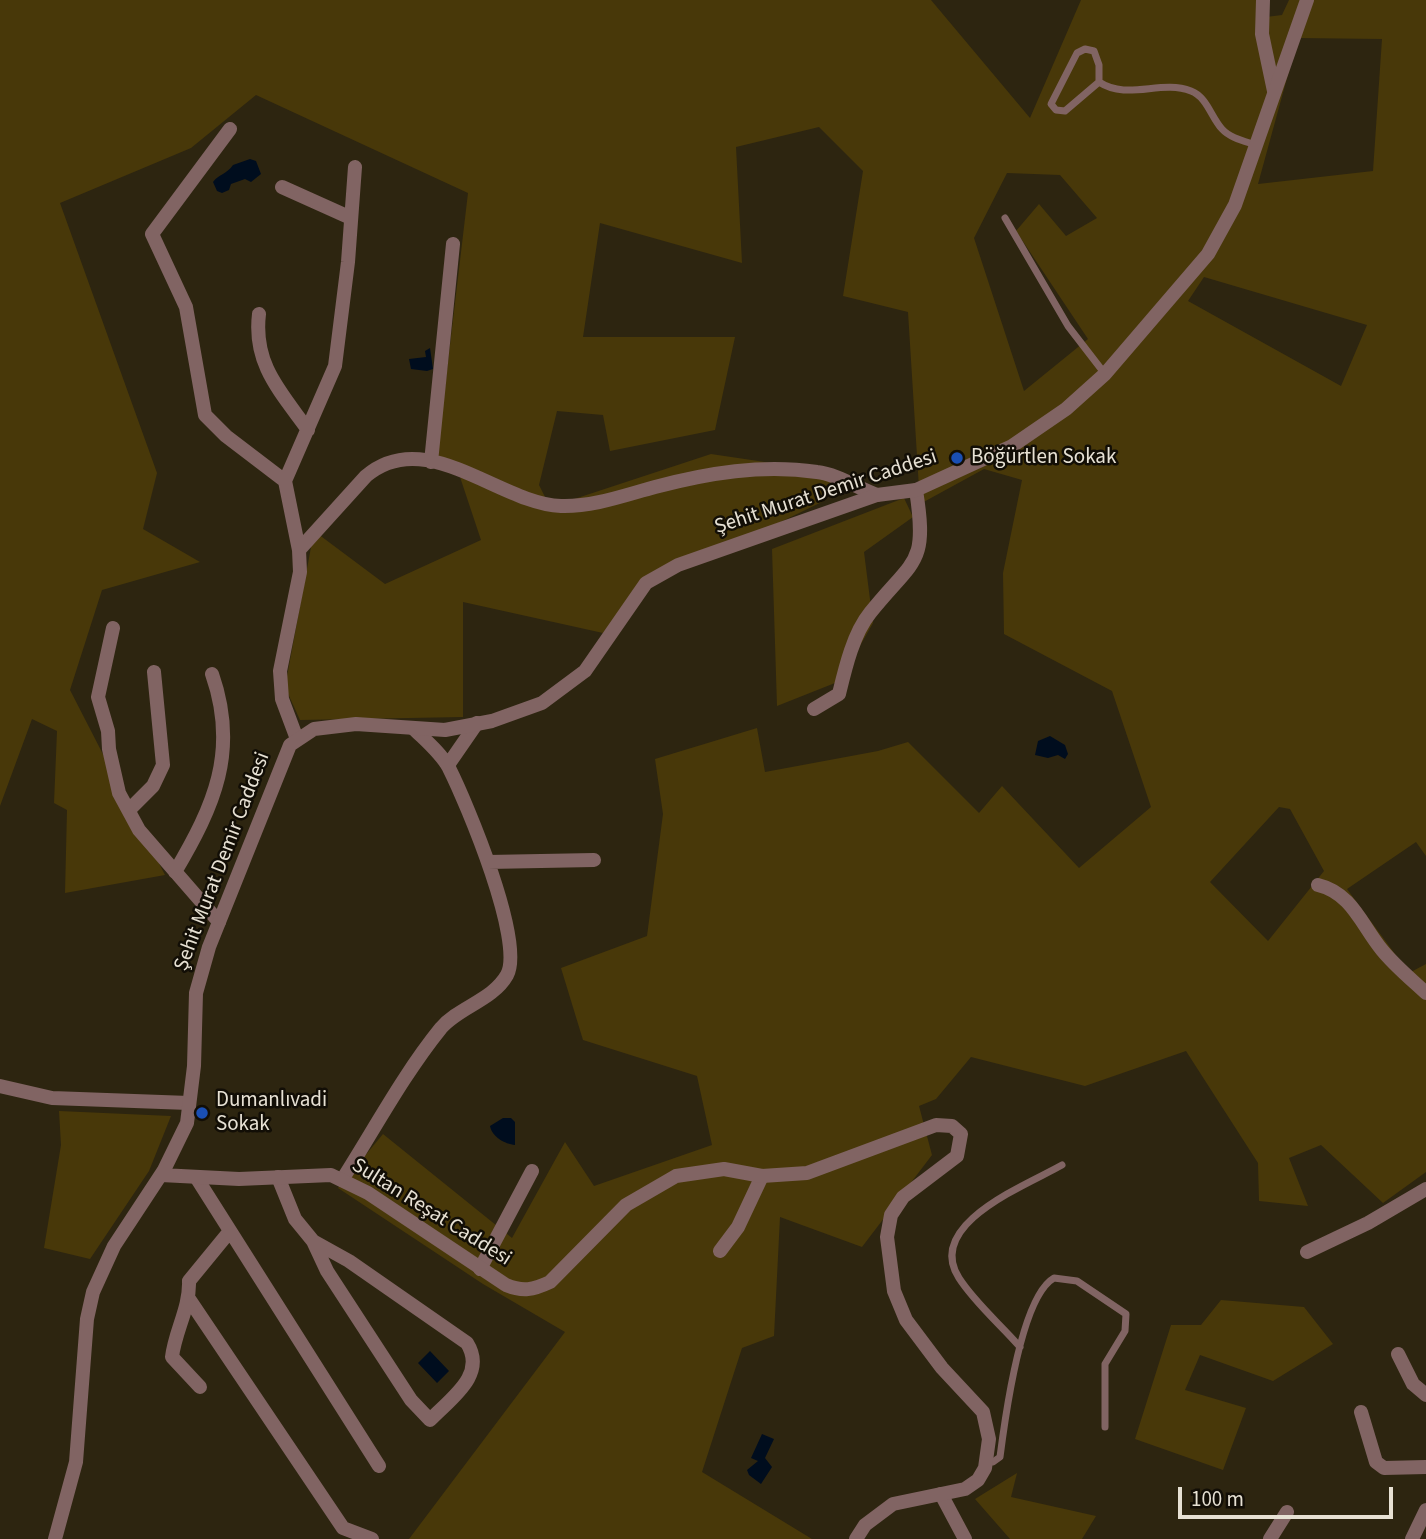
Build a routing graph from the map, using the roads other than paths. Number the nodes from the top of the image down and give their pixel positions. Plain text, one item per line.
1 (1263, 0) edge
2 (1307, 0) edge
3 (1099, 82) junction
4 (1274, 91) junction
5 (230, 129) dead end
6 (1256, 145) junction
7 (355, 167) dead end
8 (282, 187) dead end
9 (1005, 218) dead end
10 (351, 219) junction
11 (453, 244) dead end
12 (259, 314) dead end
13 (1105, 374) junction
14 (308, 430) junction
15 (431, 462) junction
16 (285, 481) junction
17 (916, 489) junction
18 (877, 495) junction
19 (299, 550) junction
20 (113, 628) dead end
21 (154, 672) dead end
22 (212, 674) dead end
23 (814, 709) dead end
24 (477, 723) junction
25 (413, 728) junction
26 (297, 739) junction
27 (447, 765) junction
28 (129, 810) junction
29 (594, 860) dead end
30 (488, 862) junction
31 (175, 872) junction
32 (1318, 885) dead end
33 (219, 922) junction
34 (1426, 991) edge
35 (0, 1086) edge
36 (189, 1102) junction
37 (1062, 1165) dead end
38 (531, 1171) dead end
39 (160, 1175) junction
40 (762, 1176) junction
41 (195, 1177) junction
42 (278, 1177) junction
43 (342, 1181) junction
44 (1426, 1189) edge
45 (230, 1231) junction
46 (313, 1241) junction
47 (720, 1251) dead end
48 (1307, 1252) dead end
49 (480, 1269) junction
50 (190, 1299) junction
51 (1020, 1347) junction
52 (1398, 1354) dead end
53 (200, 1387) dead end
54 (1426, 1395) edge
55 (1361, 1412) dead end
56 (1105, 1427) dead end
57 (986, 1462) junction
58 (379, 1466) dead end
59 (1426, 1467) edge
60 (941, 1494) junction
61 (1426, 1510) edge
62 (1287, 1512) dead end
63 (55, 1539) edge
64 (372, 1539) edge
65 (856, 1539) edge
66 (965, 1539) edge
67 (1270, 1539) edge
68 (1412, 1539) edge

1 - 4 street
2 - 4 street, Şehit Murat Demir Caddesi
3 - 3 lane
3 - 6 lane
4 - 6 street, Şehit Murat Demir Caddesi
5 - 16 street
6 - 13 street, Şehit Murat Demir Caddesi
7 - 10 street
8 - 10 street
9 - 13 lane
10 - 14 street
11 - 15 street
12 - 14 street
13 - 17 street, Şehit Murat Demir Caddesi
14 - 16 street
15 - 18 street
15 - 19 street
16 - 19 street
17 - 18 street, Şehit Murat Demir Caddesi
17 - 23 street
18 - 24 street, Şehit Murat Demir Caddesi
19 - 26 street
20 - 28 street
21 - 28 street
22 - 31 street
24 - 25 street, Şehit Murat Demir Caddesi
24 - 27 street
25 - 26 street, Şehit Murat Demir Caddesi
25 - 27 street
26 - 33 street, Şehit Murat Demir Caddesi
27 - 30 street
28 - 31 street
29 - 30 street
30 - 43 street
31 - 33 street
32 - 34 street
33 - 36 street, Şehit Murat Demir Caddesi
35 - 36 street
36 - 39 street, Şehit Murat Demir Caddesi
37 - 51 lane
38 - 49 street
39 - 41 street, Sultan Reşat Caddesi
39 - 63 street, Şehit Murat Demir Caddesi
40 - 47 street
40 - 49 street, Sultan Reşat Caddesi
40 - 57 street, Sultan Reşat Caddesi
41 - 42 street, Sultan Reşat Caddesi
41 - 45 street
42 - 43 street, Sultan Reşat Caddesi
42 - 46 street
43 - 49 street, Sultan Reşat Caddesi
44 - 48 street
45 - 50 street
45 - 58 street
46 - 46 street
50 - 53 street
50 - 64 street
51 - 56 lane
51 - 57 lane
52 - 54 street
55 - 59 street
57 - 60 street
60 - 65 street
60 - 66 street
61 - 68 street
62 - 67 street

